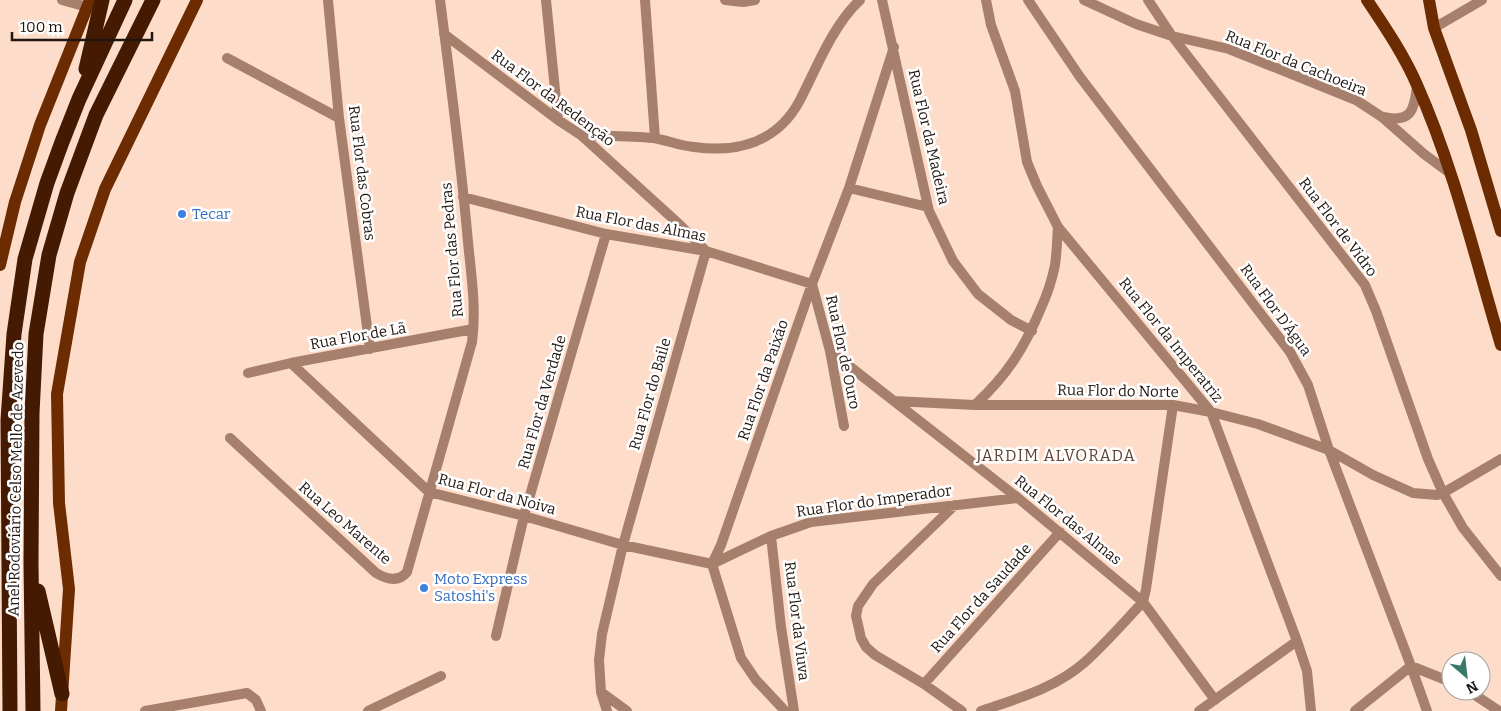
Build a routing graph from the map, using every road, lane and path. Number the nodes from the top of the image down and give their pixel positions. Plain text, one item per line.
1 (62, 0) edge
2 (102, 0) edge
3 (125, 0) edge
4 (153, 0) edge
5 (197, 0) edge
6 (328, 0) edge
7 (440, 0) edge
8 (546, 0) edge
9 (645, 0) edge
10 (725, 0) edge
11 (755, 0) edge
12 (860, 0) edge
13 (882, 0) edge
14 (986, 0) edge
15 (1028, 0) edge
16 (1084, 0) edge
17 (1148, 0) edge
18 (1367, 0) edge
19 (1429, 0) edge
20 (1482, 0) edge
21 (743, 1) edge
22 (89, 4) edge
23 (1434, 28) junction
24 (444, 34) junction
25 (1172, 36) junction
26 (894, 47) junction
27 (227, 58) dead end
28 (1417, 84) junction
29 (79, 99) junction
30 (1382, 117) junction
31 (339, 118) junction
32 (558, 120) junction
33 (581, 135) junction
34 (655, 138) junction
35 (1451, 174) junction
36 (849, 188) junction
37 (464, 197) junction
38 (928, 207) junction
39 (1058, 227) junction
40 (1501, 231) edge
41 (606, 234) junction
42 (706, 251) junction
43 (0, 265) edge
44 (812, 284) junction
45 (474, 330) junction
46 (1032, 331) junction
47 (1501, 346) edge
48 (370, 349) junction
49 (830, 351) junction
50 (291, 363) junction
51 (248, 373) dead end
52 (894, 400) junction
53 (975, 405) junction
54 (1173, 405) junction
55 (1212, 412) junction
56 (844, 426) dead end
57 (230, 438) dead end
58 (1329, 450) junction
59 (1501, 460) edge
60 (429, 492) junction
61 (1443, 493) junction
62 (1018, 498) junction
63 (955, 505) junction
64 (524, 516) junction
65 (1060, 532) junction
66 (771, 536) junction
67 (623, 545) junction
68 (31, 563) junction
69 (712, 564) junction
70 (1501, 576) edge
71 (1143, 602) junction
72 (496, 636) dead end
73 (1297, 640) junction
74 (1411, 666) junction
75 (441, 676) dead end
76 (1441, 678) edge
77 (924, 684) junction
78 (602, 692) junction
79 (62, 694) junction
80 (1215, 700) junction
81 (1484, 701) edge
82 (10, 711) edge
83 (33, 711) edge
84 (61, 711) edge
85 (145, 711) edge
86 (261, 711) edge
87 (368, 711) edge
88 (608, 711) edge
89 (627, 711) edge
90 (785, 711) edge
91 (794, 711) edge
92 (962, 711) edge
93 (981, 711) edge
94 (1200, 711) edge
95 (1311, 711) edge
96 (1355, 711) edge
97 (1427, 711) edge
98 (1499, 711) edge

1 - 22 street
2 - 29 highway
3 - 29 highway, Anel Rodoviário Celso Mello de Azevedo
4 - 68 highway, Anel Rodoviário Celso Mello de Azevedo
5 - 79 main road
6 - 31 street, Rua Flor das Cobras
7 - 24 street, Rua Flor das Pedras
8 - 32 street
9 - 34 street
10 - 21 street
11 - 21 street
12 - 34 street
13 - 26 street, Rua Flor da Madeira
14 - 39 street, Rua Flor da Imperatriz
15 - 58 street, Rua Flor D'Água
16 - 25 street, Rua Flor da Cachoeira
17 - 25 street, Rua Flor de Vidro
18 - 28 main road
19 - 23 main road
20 - 23 street
22 - 43 main road
23 - 40 main road
24 - 32 street, Rua Flor da Redenção
24 - 37 street, Rua Flor das Pedras
25 - 30 street, Rua Flor da Cachoeira
25 - 61 street, Rua Flor de Vidro
26 - 36 street, Rua Flor da Paixão
26 - 38 street, Rua Flor da Madeira
27 - 31 street
28 - 30 street
28 - 35 main road
29 - 82 highway, Anel Rodoviário Celso Mello de Azevedo
30 - 35 street, Rua Flor da Cachoeira
31 - 48 street, Rua Flor das Cobras
32 - 33 street, Rua Flor da Redenção
33 - 34 street
33 - 42 street, Rua Flor da Redenção
35 - 47 main road
36 - 38 street
36 - 44 street, Rua Flor da Paixão
37 - 41 street, Rua Flor das Almas
37 - 45 street, Rua Flor das Pedras
38 - 46 street, Rua Flor da Madeira
39 - 46 street
39 - 55 street, Rua Flor da Imperatriz
41 - 42 street, Rua Flor das Almas
41 - 64 street, Rua Flor da Verdade
42 - 44 street, Rua Flor das Almas
42 - 67 street, Rua Flor do Baile
44 - 49 street, Rua Flor de Ouro
44 - 69 street, Rua Flor da Paixão
45 - 48 street, Rua Flor de Lã
45 - 60 street, Rua Flor das Pedras
46 - 53 street
48 - 50 street, Rua Flor de Lã
49 - 52 street, Rua Flor das Almas
49 - 56 street, Rua Flor de Ouro
50 - 51 street, Rua Flor de Lã
50 - 60 street, Rua Flor da Noiva
52 - 53 street, Rua Flor do Norte
52 - 62 street, Rua Flor das Almas
53 - 54 street, Rua Flor do Norte
54 - 55 street, Rua Flor do Norte
54 - 71 street
55 - 58 street, Rua Flor do Norte
55 - 73 street, Rua Flor da Imperatriz
57 - 60 street, Rua Leo Marente
58 - 61 street, Rua Flor do Norte
58 - 74 street, Rua Flor D'Água
59 - 61 street
60 - 64 street, Rua Flor da Noiva
61 - 70 street, Rua Flor de Vidro
62 - 63 street, Rua Flor do Imperador
62 - 65 street, Rua Flor das Almas
63 - 66 street, Rua Flor do Imperador
63 - 77 street
64 - 67 street, Rua Flor da Noiva
64 - 72 street, Rua Flor da Verdade
65 - 71 street, Rua Flor das Almas
65 - 77 street, Rua Flor da Saudade
66 - 69 street, Rua Flor do Imperador
66 - 91 street, Rua Flor da Viuva
67 - 69 street, Rua Flor da Noiva
67 - 78 street, Rua Flor do Baile
68 - 79 highway
68 - 83 highway, Anel Rodoviário Celso Mello de Azevedo
69 - 90 street
71 - 80 street, Rua Flor das Almas
71 - 93 street
73 - 80 street
73 - 95 street, Rua Flor da Imperatriz
74 - 76 street
74 - 96 street
74 - 97 street, Rua Flor D'Água
75 - 87 street
77 - 92 street
78 - 88 street, Rua Flor do Baile
78 - 89 street
79 - 84 main road
80 - 94 street
81 - 98 street
85 - 86 street

